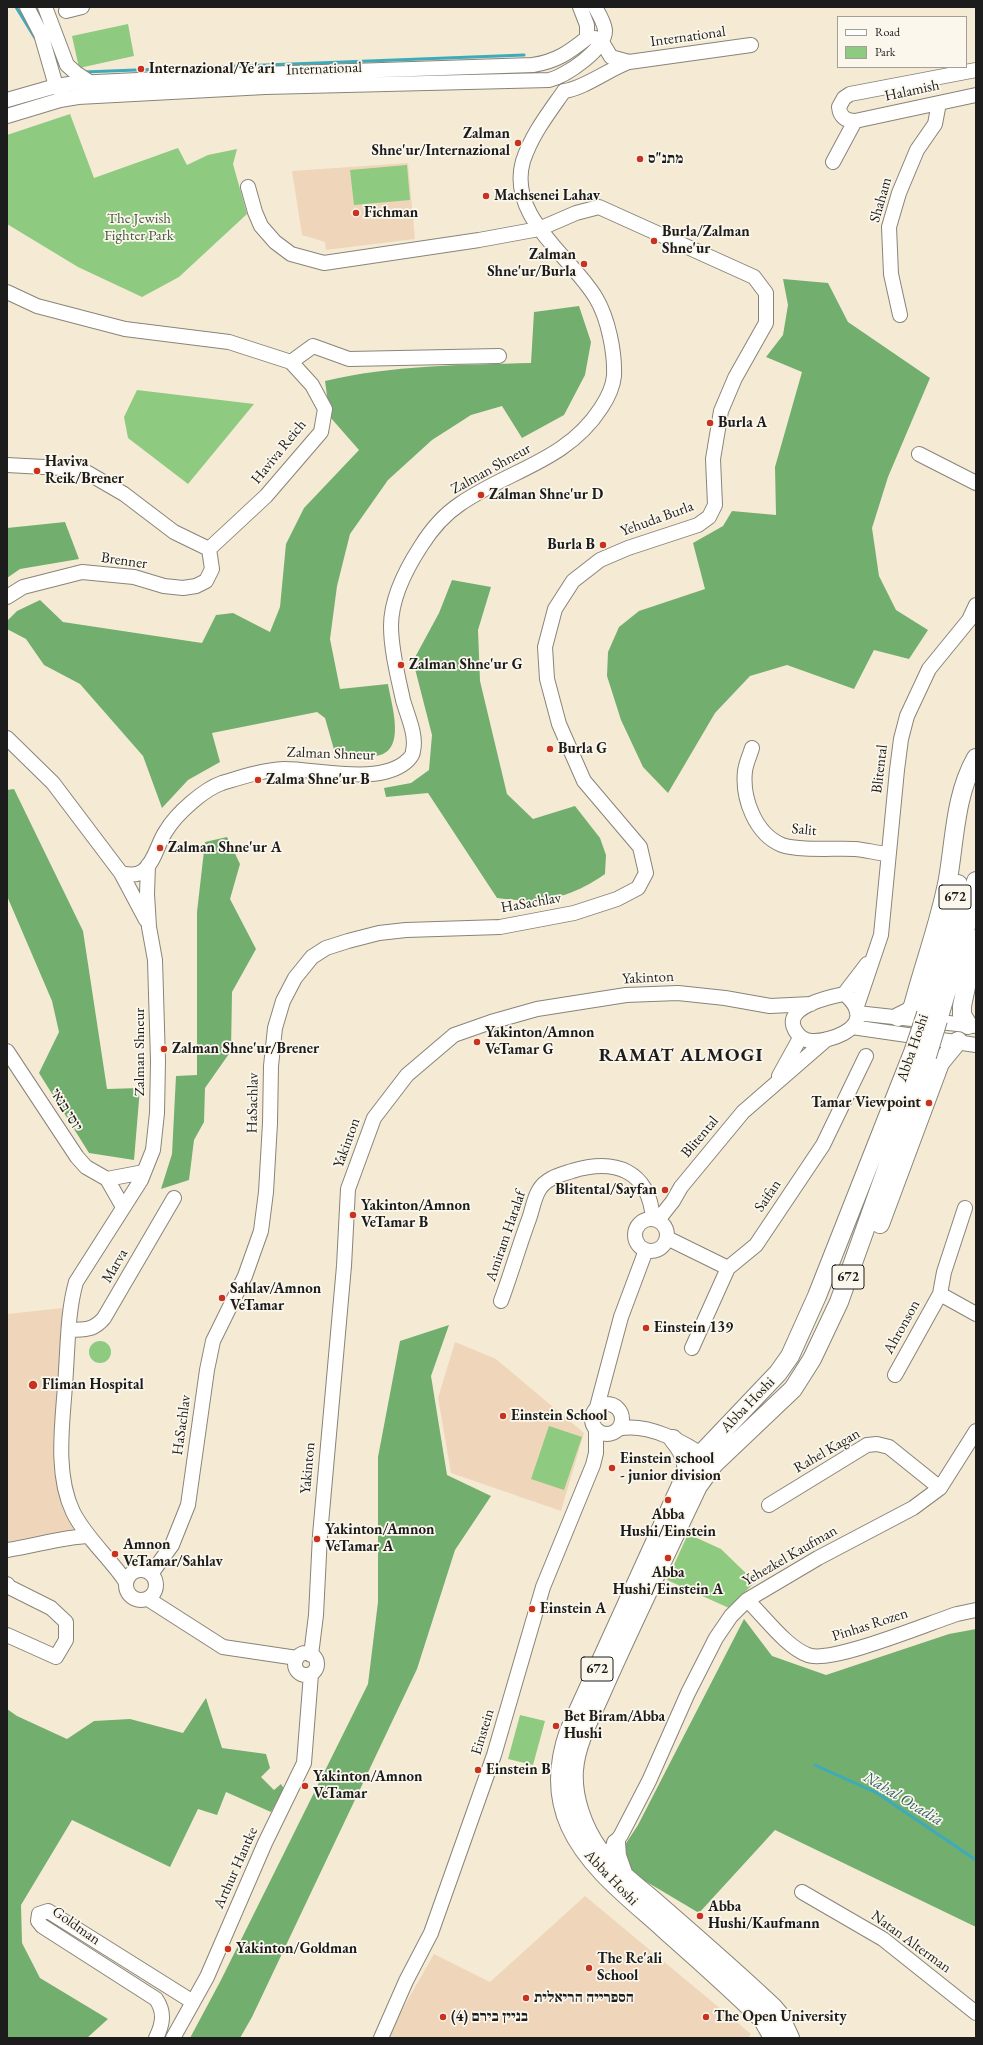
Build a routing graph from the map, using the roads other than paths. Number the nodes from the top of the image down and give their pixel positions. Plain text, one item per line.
1 (27, 7) edge
2 (45, 7) edge
3 (82, 7) edge
4 (580, 7) edge
5 (595, 7) edge
6 (66, 11) dead end
7 (587, 38) junction
8 (602, 42) junction
9 (752, 45) dead end
10 (567, 54) junction
11 (48, 57) junction
12 (64, 58) junction
13 (611, 63) junction
14 (976, 70) edge
15 (557, 78) junction
16 (91, 83) junction
17 (63, 85) junction
18 (564, 91) junction
19 (32, 93) junction
20 (976, 95) edge
21 (66, 99) junction
22 (7, 100) edge
23 (939, 103) junction
24 (7, 116) edge
25 (855, 121) junction
26 (833, 162) dead end
27 (248, 187) dead end
28 (539, 229) junction
29 (7, 292) edge
30 (900, 315) dead end
31 (499, 356) dead end
32 (291, 362) junction
33 (919, 454) dead end
34 (7, 465) edge
35 (976, 483) edge
36 (209, 549) junction
37 (7, 597) edge
38 (976, 605) edge
39 (7, 738) edge
40 (752, 748) dead end
41 (976, 758) edge
42 (976, 779) edge
43 (888, 854) junction
44 (148, 866) junction
45 (121, 873) junction
46 (976, 881) edge
47 (638, 888) joint
48 (149, 927) junction
49 (976, 939) edge
50 (873, 956) junction
51 (844, 994) junction
52 (811, 1004) junction
53 (770, 1006) junction
54 (857, 1011) junction
55 (898, 1017) junction
56 (932, 1017) junction
57 (792, 1022) junction
58 (972, 1026) edge
59 (852, 1028) junction
60 (800, 1038) junction
61 (827, 1039) junction
62 (958, 1041) junction
63 (976, 1045) edge
64 (7, 1051) edge
65 (920, 1053) junction
66 (866, 1056) dead end
67 (775, 1083) junction
68 (144, 1172) junction
69 (107, 1179) junction
70 (174, 1198) dead end
71 (123, 1207) junction
72 (965, 1208) dead end
73 (656, 1219) junction
74 (667, 1238) junction
75 (646, 1250) junction
76 (728, 1268) junction
77 (940, 1294) junction
78 (502, 1301) dead end
79 (839, 1302) junction
80 (976, 1314) edge
81 (69, 1330) junction
82 (692, 1348) dead end
83 (606, 1372) junction
84 (895, 1376) dead end
85 (597, 1407) junction
86 (616, 1408) junction
87 (618, 1429) junction
88 (646, 1429) junction
89 (596, 1430) junction
90 (976, 1431) edge
91 (673, 1439) junction
92 (708, 1459) junction
93 (686, 1474) junction
94 (940, 1488) junction
95 (769, 1505) dead end
96 (89, 1536) junction
97 (7, 1550) edge
98 (151, 1574) junction
99 (129, 1578) junction
100 (7, 1584) edge
101 (152, 1594) junction
102 (747, 1600) junction
103 (976, 1610) edge
104 (7, 1635) edge
105 (303, 1664) junction
106 (603, 1844) junction
107 (802, 1892) dead end
108 (193, 2002) junction
109 (976, 2013) edge
110 (156, 2038) edge
111 (173, 2038) edge
112 (381, 2038) edge
113 (773, 2038) edge
114 (790, 2038) edge

1 - 11 street
2 - 12 street
3 - 6 street
4 - 7 street
5 - 8 street
7 - 8 street
7 - 10 street, International
8 - 13 street
8 - 15 street
9 - 13 street, International
10 - 15 street
10 - 16 street, International
11 - 17 street
11 - 19 street
12 - 16 street
12 - 17 street
13 - 18 street
14 - 25 street, Halamish
15 - 18 street
15 - 21 street, International
16 - 17 street, International
17 - 19 street, International
17 - 21 street
18 - 28 street, Zalman Shneur
19 - 22 street, International
20 - 23 street, Halamish
21 - 24 street, International
23 - 25 street, Halamish
23 - 30 street, Shaham
25 - 26 street
27 - 28 street
28 - 44 street, Zalman Shneur
28 - 47 street, Yehuda Burla
29 - 32 street, Haviva Reich
31 - 32 street
32 - 36 street, Haviva Reich
33 - 35 street
34 - 36 street
36 - 37 street, Brenner
38 - 43 street, Blitental
39 - 45 street
40 - 43 street, Salit
41 - 55 main road
42 - 56 main road, Abba Hoshi / 672
43 - 50 street, Blitental
44 - 45 street
44 - 48 street, Zalman Shneur
45 - 48 street
46 - 56 main road, Abba Hoshi / 672
47 - 98 street, HaSachlav
48 - 68 street, Zalman Shneur
49 - 58 main road
50 - 51 street, Blitental
50 - 54 street, Blitental
51 - 52 street
51 - 54 street
52 - 53 street, Yakinton
52 - 57 street
53 - 57 street, Yakinton
53 - 105 street, Yakinton
54 - 55 street
54 - 59 street
55 - 58 street
56 - 65 main road, Abba Hoshi / 672, bridge
57 - 60 street
59 - 61 street
59 - 62 street
60 - 61 street
60 - 67 street, Blitental
61 - 67 street, Blitental
62 - 63 street
62 - 79 main road
64 - 69 street, יוסי בנאי
65 - 79 main road, Abba Hoshi / 672
65 - 92 main road, Abba Hoshi / 672
66 - 76 street, Saifan
67 - 73 street, Blitental
68 - 69 street
68 - 71 street, Zalman Shneur
69 - 71 street, יוסי בנאי
70 - 81 street, Marva
71 - 81 street, Zalman Shneur
72 - 77 street, Ahronson
73 - 74 street
73 - 75 street
73 - 78 street, Amiram Haralaf
74 - 75 street
74 - 76 street
75 - 83 street
76 - 82 street, Saifan
77 - 80 street, Ahronson
77 - 84 street, Ahronson
79 - 92 main road, Abba Hoshi / 672
81 - 96 street, Zalman Shneur
83 - 85 street
83 - 86 street
85 - 86 street
85 - 89 street
86 - 87 street
86 - 88 street
87 - 88 street
87 - 89 street
88 - 91 street
89 - 112 street, Einstein
90 - 94 street, Yehezkel Kaufman
91 - 92 street
91 - 93 main road
92 - 93 main road, Abba Hoshi / 672
92 - 106 main road, Abba Hoshi / 672
93 - 106 main road, Abba Hoshi / 672
94 - 95 street, Rahel Kagan
94 - 102 street, Yehezkel Kaufman
96 - 97 street
96 - 99 street, Zalman Shneur
98 - 99 street
98 - 101 street
99 - 101 street
100 - 104 street
101 - 105 street
102 - 103 street, Pinhas Rozen
102 - 106 street, Yehezkel Kaufman
105 - 108 street, Arthur Hantke
106 - 113 main road, Abba Hoshi / 672
106 - 114 main road, Abba Hoshi
107 - 109 street, Natan Alterman
108 - 110 street, Goldman
108 - 111 street, Arthur Hantke

